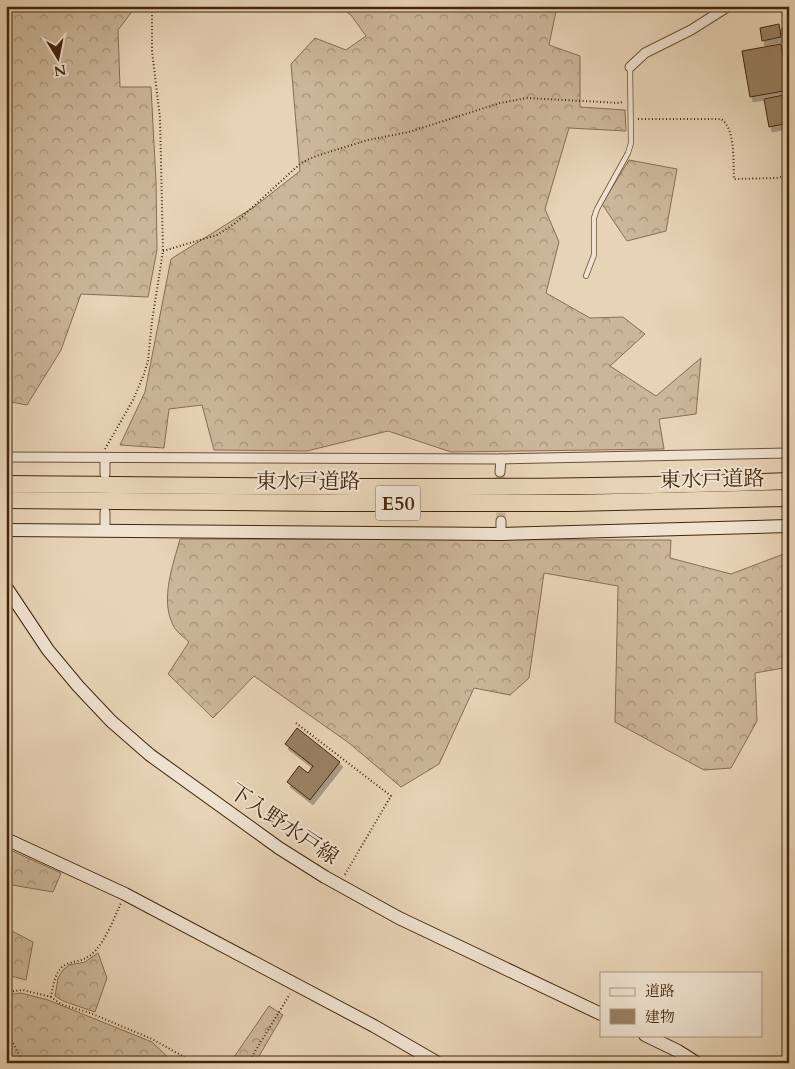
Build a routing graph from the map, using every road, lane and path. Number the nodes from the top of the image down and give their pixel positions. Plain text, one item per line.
1 (152, 6) edge
2 (729, 6) edge
3 (630, 67) joint
4 (630, 99) junction
5 (631, 119) junction
6 (789, 175) edge
7 (164, 251) junction
8 (586, 276) dead end
9 (789, 453) edge
10 (6, 457) edge
11 (106, 458) junction
12 (501, 459) junction
13 (500, 472) tunnel mouth
14 (105, 474) dead end
15 (789, 481) edge
16 (6, 484) edge
17 (789, 498) edge
18 (6, 500) edge
19 (105, 512) dead end
20 (789, 526) edge
21 (6, 530) edge
22 (105, 530) junction
23 (6, 587) edge
24 (296, 723) dead end
25 (6, 839) edge
26 (338, 885) junction
27 (125, 894) junction
28 (296, 984) junction
29 (6, 992) edge
30 (51, 998) junction
31 (600, 1014) edge
32 (6, 1020) edge
33 (648, 1036) edge
34 (23, 1063) edge
35 (195, 1063) edge
36 (248, 1063) edge
37 (438, 1063) edge
38 (697, 1063) edge

1 - 7 path
2 - 3 street
3 - 4 lane
4 - 5 lane
4 - 7 path
5 - 6 path
5 - 8 lane
7 - 11 path
9 - 12 street
10 - 11 street
11 - 12 street
11 - 14 street
12 - 13 street
15 - 16 highway, 東水戸道路 / E50
17 - 18 highway, 東水戸道路 / E50
19 - 22 street
20 - 22 street
21 - 22 street
23 - 26 street, 下入野水戸線
24 - 26 path
25 - 27 street
26 - 31 street, 下入野水戸線
27 - 28 street
27 - 30 path
28 - 36 path
28 - 37 street
29 - 30 path
30 - 35 path
32 - 34 path
33 - 38 street

